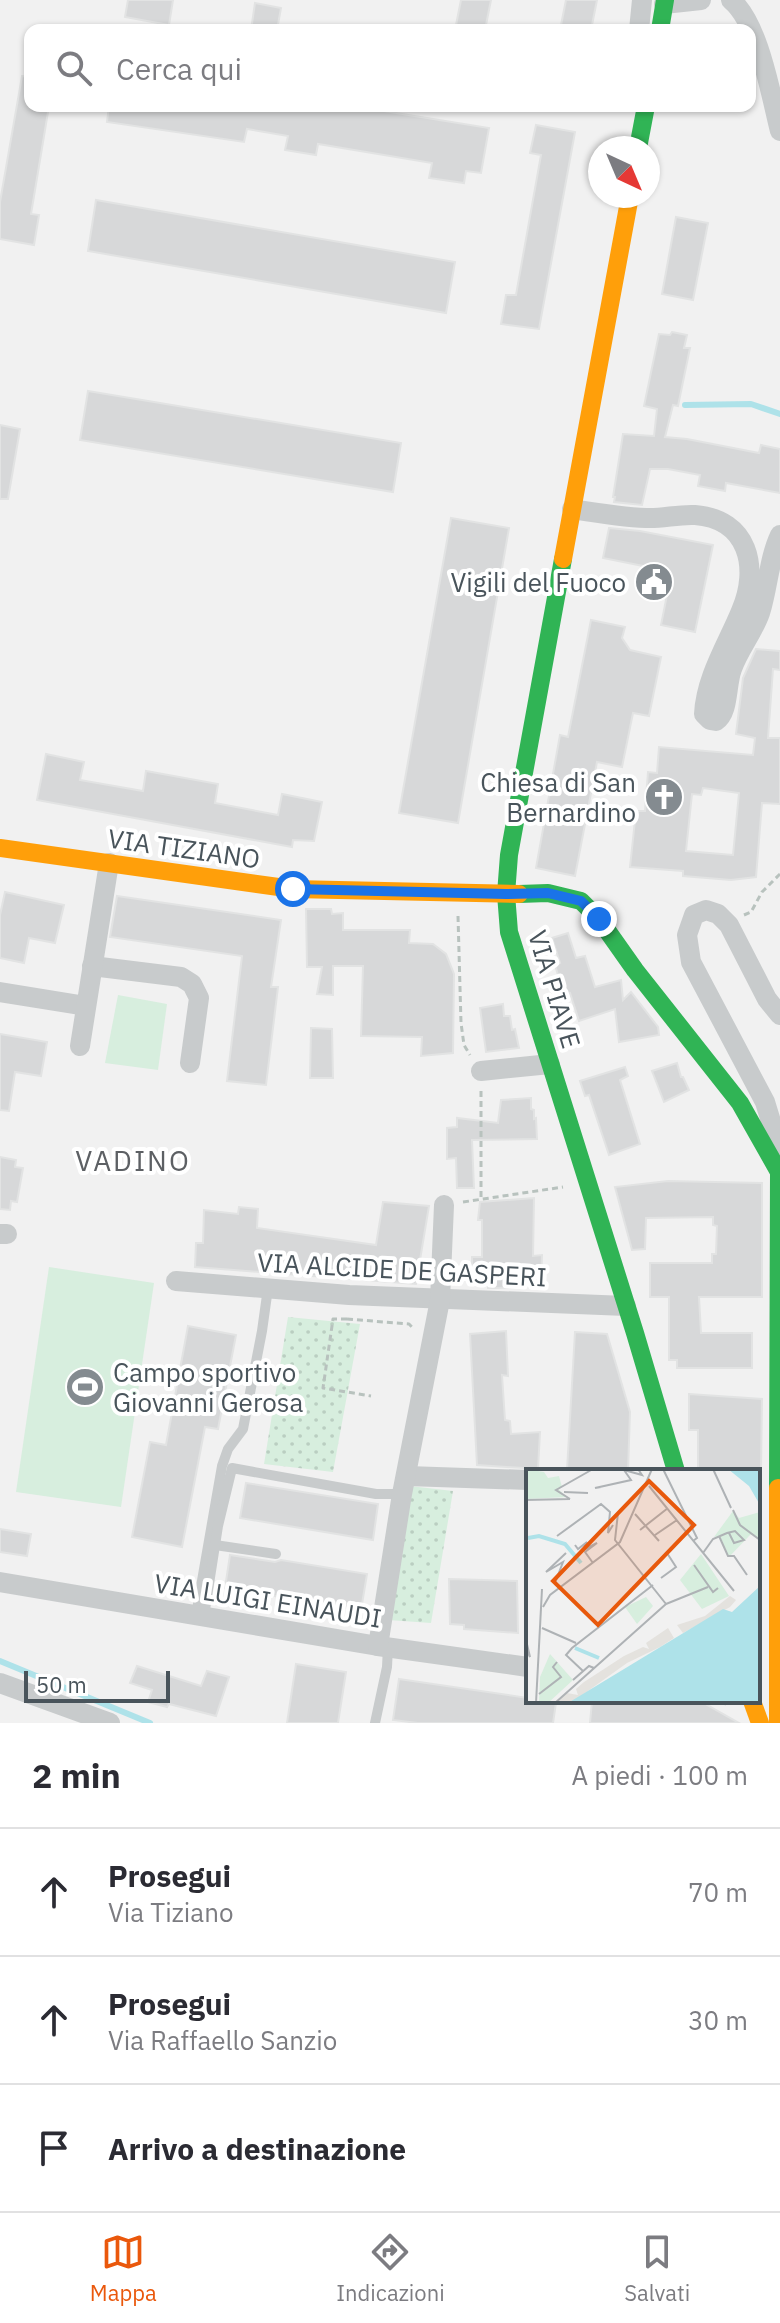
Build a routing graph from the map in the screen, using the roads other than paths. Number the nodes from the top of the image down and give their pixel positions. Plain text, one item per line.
1 (642, 0) edge
2 (701, 0) edge
3 (731, 0) edge
4 (664, 2) edge
5 (640, 24) edge
6 (661, 24) edge
7 (748, 24) edge
8 (756, 42) edge
9 (645, 112) edge
10 (780, 131) edge
11 (640, 136) edge
12 (628, 208) edge
13 (572, 509) junction
14 (780, 535) edge
15 (0, 848) edge
16 (109, 863) junction
17 (506, 894) junction
18 (92, 966) junction
19 (0, 992) edge
20 (86, 1006) junction
21 (780, 1015) edge
22 (80, 1046) dead end
23 (190, 1063) dead end
24 (550, 1064) junction
25 (481, 1071) road end
26 (780, 1160) edge
27 (444, 1205) road end
28 (176, 1281) dead end
29 (268, 1288) junction
30 (440, 1300) junction
31 (626, 1306) junction
32 (675, 1469) edge
33 (526, 1480) edge
34 (404, 1485) junction
35 (215, 1545) junction
36 (276, 1554) dead end
37 (0, 1582) edge
38 (200, 1616) junction
39 (383, 1646) junction
40 (526, 1667) edge
41 (0, 1683) edge
42 (753, 1703) edge
43 (110, 1723) edge
44 (375, 1723) edge
45 (760, 1723) edge
46 (778, 1723) edge

1 - 5 street
2 - 4 street
3 - 7 street
4 - 6 street
8 - 10 street
9 - 11 street
12 - 13 street, VIA PIAVE
13 - 14 street
13 - 17 street, VIA PIAVE
15 - 16 street, VIA TIZIANO
16 - 17 street, VIA TIZIANO
16 - 18 street
17 - 24 street, VIA PIAVE
17 - 26 street, VIA TIZIANO
18 - 20 street
18 - 23 street
19 - 20 street
20 - 22 street
21 - 26 street
24 - 25 street
24 - 31 street, VIA PIAVE
26 - 46 street
27 - 30 street
28 - 29 street, VIA ALCIDE DE GASPERI
29 - 30 street, VIA ALCIDE DE GASPERI
29 - 38 lane
30 - 31 street, VIA ALCIDE DE GASPERI
30 - 34 street
31 - 32 street, VIA PIAVE
33 - 34 street
34 - 35 lane
34 - 39 street
35 - 36 lane
35 - 38 lane
37 - 38 street, VIA LUIGI EINAUDI
38 - 39 street, VIA LUIGI EINAUDI
39 - 40 street, VIA LUIGI EINAUDI
39 - 44 lane
41 - 43 street
42 - 45 street

